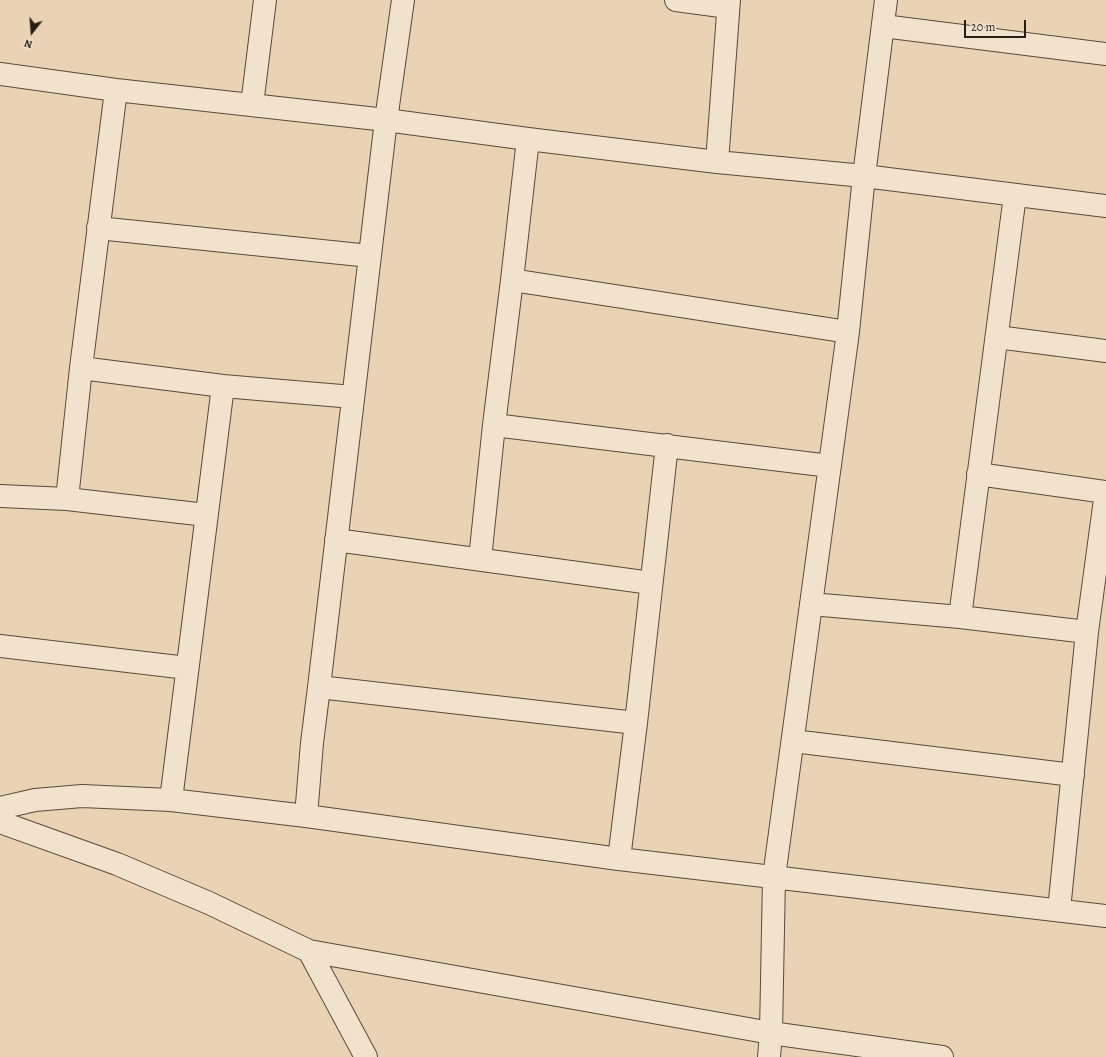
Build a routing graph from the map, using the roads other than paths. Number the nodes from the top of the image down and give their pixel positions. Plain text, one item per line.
1 (265, 0) edge
2 (403, 0) edge
3 (676, 0) edge
4 (886, 0) edge
5 (729, 3) edge
6 (883, 26) junction
7 (1106, 54) edge
8 (0, 74) edge
9 (116, 90) junction
10 (252, 105) junction
11 (386, 120) junction
12 (528, 139) junction
13 (717, 162) junction
14 (864, 176) junction
15 (1015, 195) junction
16 (1106, 206) edge
17 (98, 228) junction
18 (370, 256) junction
19 (512, 280) junction
20 (848, 332) junction
21 (997, 337) junction
22 (1106, 351) edge
23 (81, 368) junction
24 (223, 386) junction
25 (353, 397) junction
26 (494, 425) junction
27 (667, 445) junction
28 (830, 466) junction
29 (978, 474) junction
30 (1106, 492) edge
31 (0, 496) edge
32 (67, 499) junction
33 (206, 515) junction
34 (336, 540) junction
35 (480, 559) junction
36 (651, 583) junction
37 (811, 604) junction
38 (960, 617) junction
39 (1087, 632) junction
40 (0, 646) edge
41 (187, 668) junction
42 (319, 687) junction
43 (636, 723) junction
44 (793, 741) junction
45 (1073, 775) junction
46 (171, 800) junction
47 (0, 808) edge
48 (306, 816) junction
49 (0, 822) edge
50 (619, 859) junction
51 (774, 877) junction
52 (1059, 910) junction
53 (1106, 916) edge
54 (308, 951) junction
55 (771, 1033) junction
56 (366, 1057) edge
57 (768, 1057) edge
58 (942, 1057) edge

1 - 10 street
2 - 11 street
3 - 5 street
4 - 6 street
5 - 13 street
6 - 7 street
6 - 14 street
8 - 9 street
9 - 10 street
9 - 17 street
10 - 11 street
11 - 12 street
11 - 18 street
12 - 13 street
12 - 19 street
13 - 14 street
14 - 15 street
14 - 20 street
15 - 16 street
15 - 21 street
17 - 18 street
17 - 23 street
18 - 25 street
19 - 20 street
19 - 26 street
20 - 28 street
21 - 22 street
21 - 29 street
23 - 24 street
23 - 32 street
24 - 25 street
24 - 33 street
25 - 34 street
26 - 27 street
26 - 35 street
27 - 28 street
27 - 36 street
28 - 37 street
29 - 30 street
29 - 38 street
30 - 39 street
31 - 32 street
32 - 33 street
33 - 41 street
34 - 35 street
34 - 42 street
35 - 36 street
36 - 43 street
37 - 38 street
37 - 44 street
38 - 39 street
39 - 45 street
40 - 41 street
41 - 46 street
42 - 43 street
42 - 48 street
43 - 50 street
44 - 45 street
44 - 51 street
45 - 52 street
46 - 47 street
46 - 48 street
48 - 50 street
49 - 54 street
50 - 51 street
51 - 52 street
51 - 55 street
52 - 53 street
54 - 55 street
54 - 56 street
55 - 57 street
55 - 58 street

